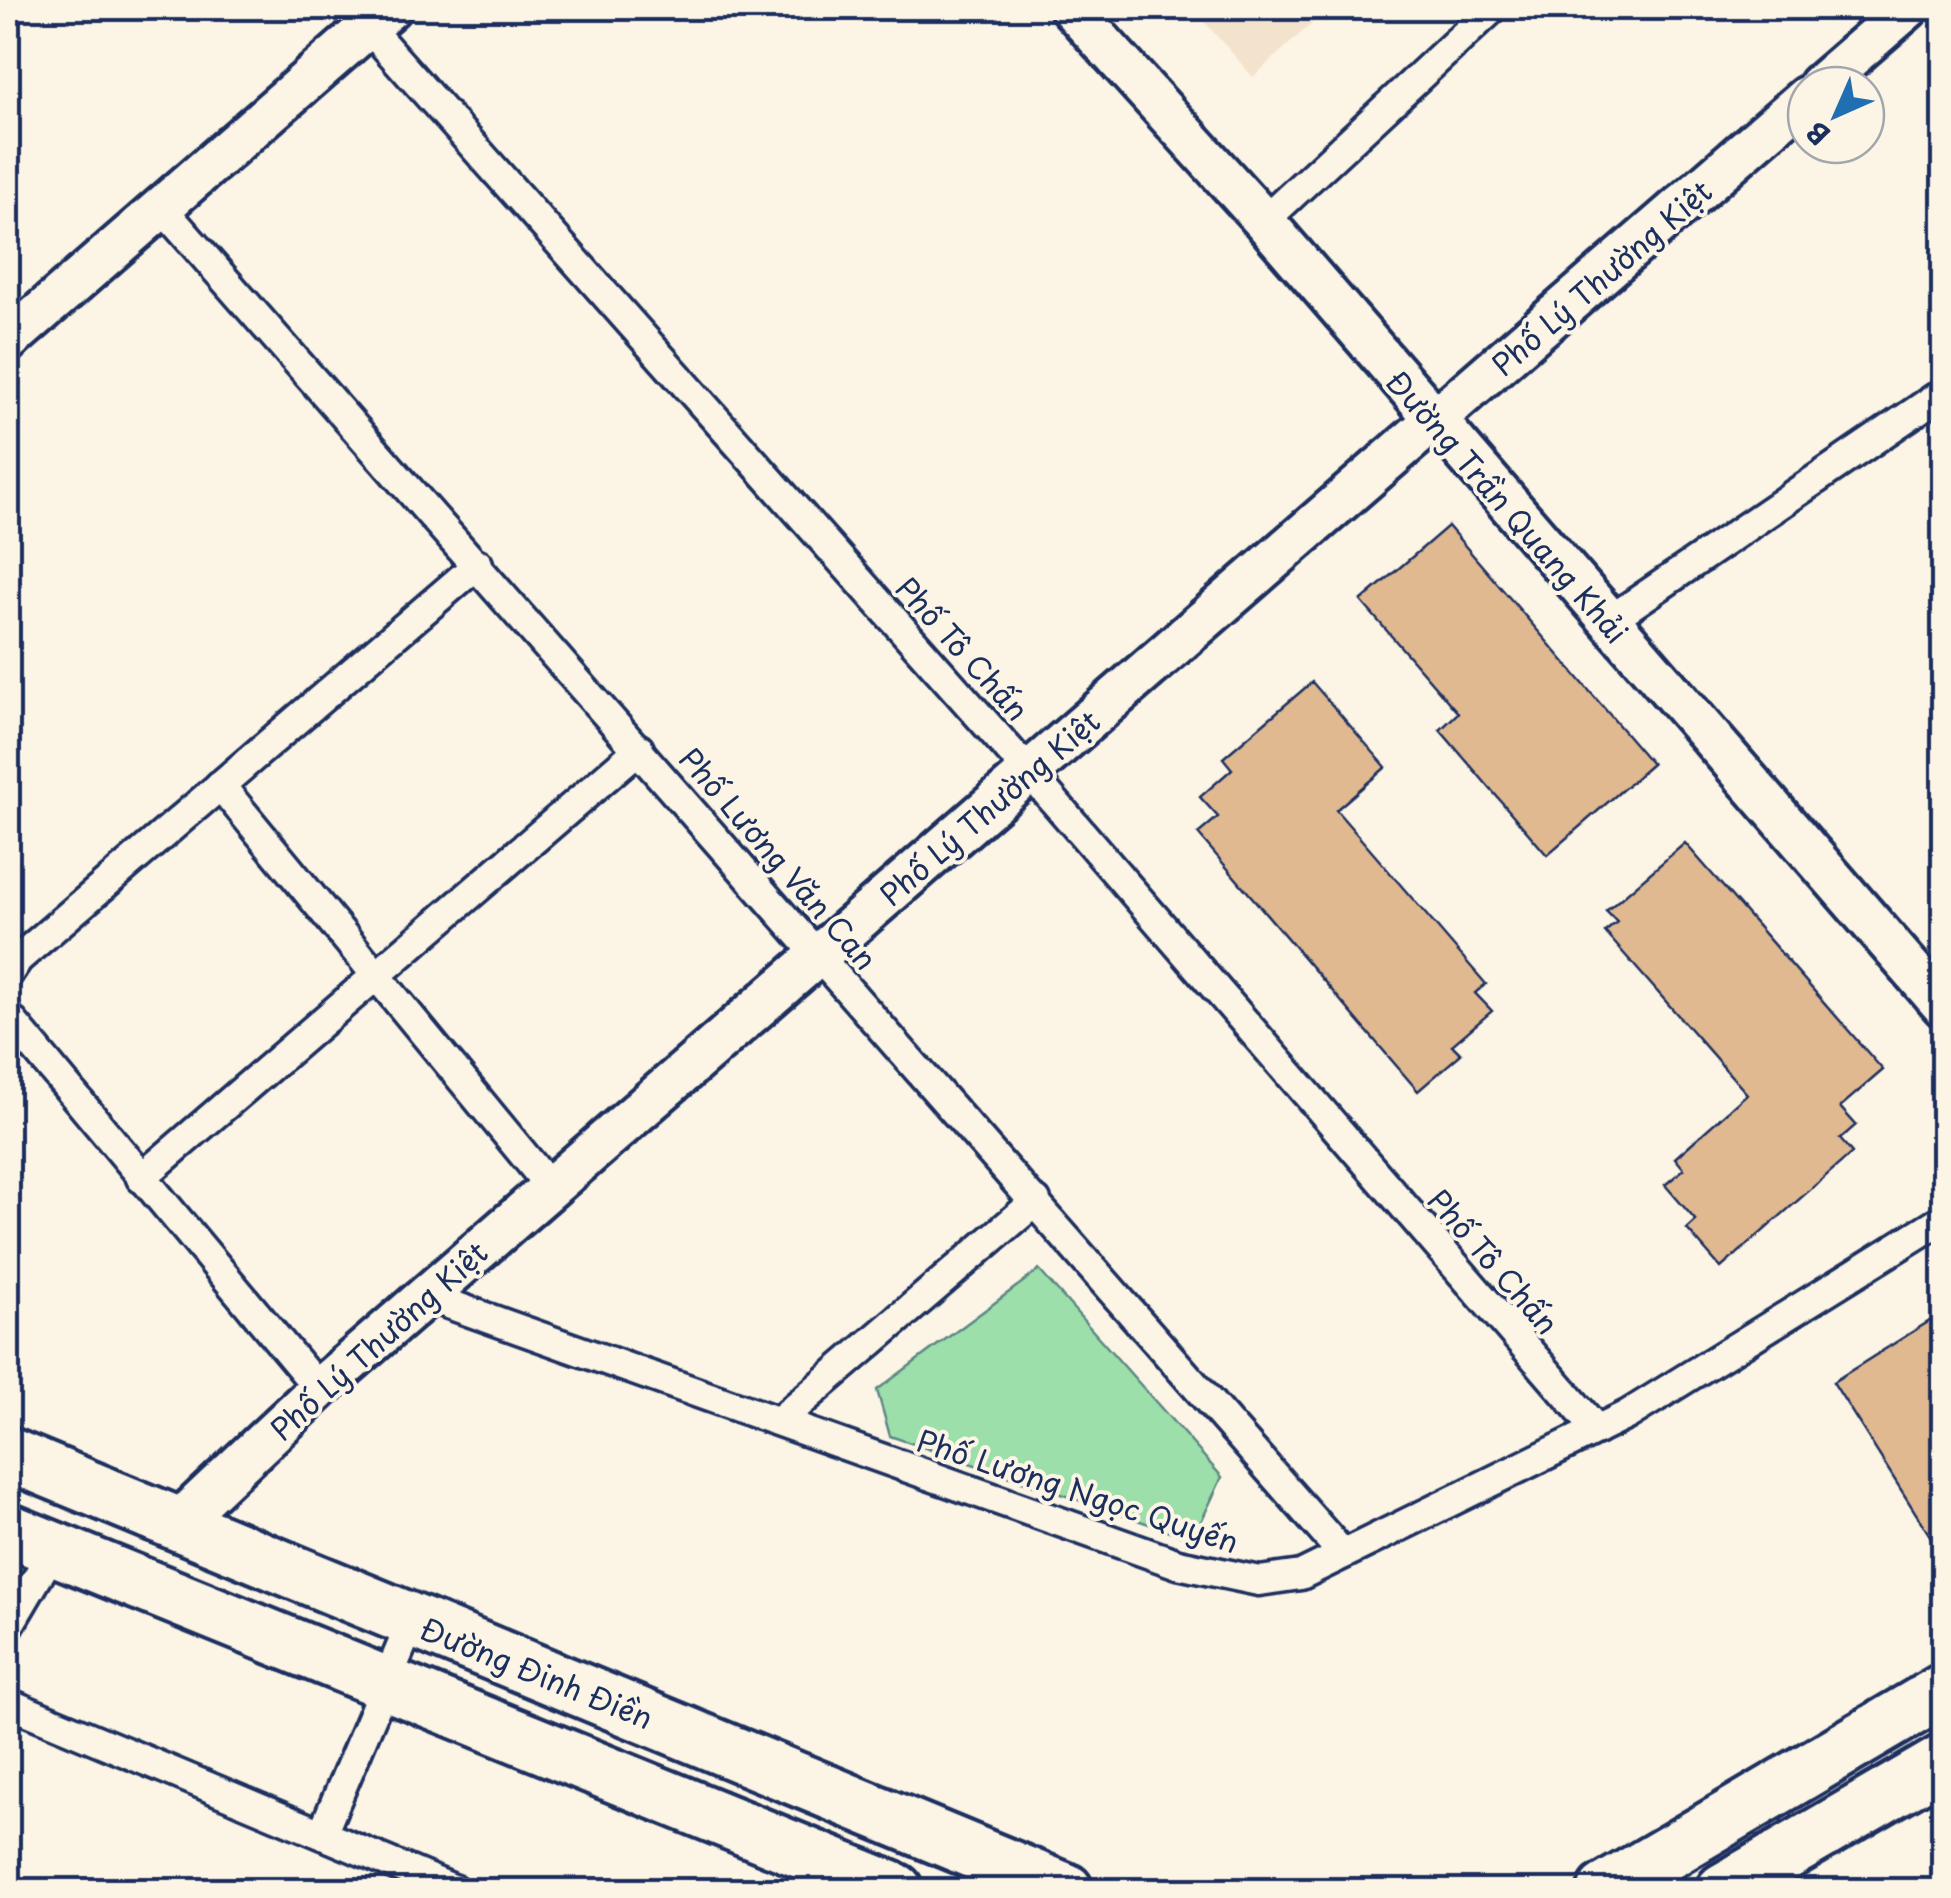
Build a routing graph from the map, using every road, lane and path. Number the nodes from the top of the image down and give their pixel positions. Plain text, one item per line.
1 (1071, 8) edge
2 (1493, 8) edge
3 (1908, 8) edge
4 (370, 14) edge
5 (1843, 65) edge
6 (1786, 115) edge
7 (162, 208) junction
8 (1264, 221) junction
9 (8, 341) edge
10 (1944, 392) edge
11 (1436, 422) junction
12 (478, 564) junction
13 (1607, 622) junction
14 (640, 749) junction
15 (1029, 772) junction
16 (220, 784) junction
17 (819, 954) junction
18 (8, 974) edge
19 (376, 975) junction
20 (1944, 1007) edge
21 (8, 1016) edge
22 (141, 1178) junction
23 (551, 1188) junction
24 (1036, 1200) junction
25 (1944, 1218) edge
26 (426, 1296) junction
27 (319, 1389) junction
28 (779, 1421) junction
29 (1597, 1430) junction
30 (8, 1454) edge
31 (176, 1524) junction
32 (31, 1539) edge
33 (1343, 1554) junction
34 (412, 1621) junction
35 (8, 1627) edge
36 (389, 1684) junction
37 (1944, 1690) edge
38 (8, 1703) edge
39 (1944, 1762) edge
40 (322, 1834) junction
41 (455, 1890) edge
42 (895, 1890) edge
43 (1066, 1890) edge
44 (1605, 1890) edge
45 (1723, 1890) edge

1 - 8 street, Đường Trần Quang Khải
2 - 8 street
3 - 5 street
4 - 7 street
4 - 15 street, Phố Tô Chấn
6 - 11 street, Phố Lý Thường Kiệt
7 - 9 street
7 - 12 street, Phố Lương Văn Can
8 - 11 street, Đường Trần Quang Khải
10 - 13 street
11 - 13 street, Đường Trần Quang Khải
11 - 15 street, Phố Lý Thường Kiệt
12 - 14 street, Phố Lương Văn Can
12 - 16 street
13 - 20 street, Đường Trần Quang Khải
14 - 17 street, Phố Lương Văn Can
14 - 19 street
15 - 17 street, Phố Lý Thường Kiệt
15 - 29 street, Phố Tô Chấn
16 - 18 street
16 - 19 street
17 - 23 street, Phố Lý Thường Kiệt
17 - 24 street, Phố Lương Văn Can
19 - 22 street
19 - 23 street
21 - 22 street
22 - 27 street
23 - 26 street, Phố Lý Thường Kiệt
24 - 28 street
24 - 33 street, Phố Lương Văn Can
25 - 29 street, Phố Lương Ngọc Quyến
26 - 27 street, Phố Lý Thường Kiệt
26 - 28 street, Phố Lương Ngọc Quyến
27 - 31 street, Phố Lý Thường Kiệt
28 - 33 street, Phố Lương Ngọc Quyến
29 - 33 street, Phố Lương Ngọc Quyến
30 - 31 highway, Đường Đinh Điền
31 - 34 highway, Đường Đinh Điền
32 - 35 street
32 - 36 highway
34 - 36 street
34 - 43 highway, Đường Đinh Điền
36 - 40 street
36 - 42 highway
37 - 44 highway
38 - 40 street
39 - 45 highway
40 - 41 street

